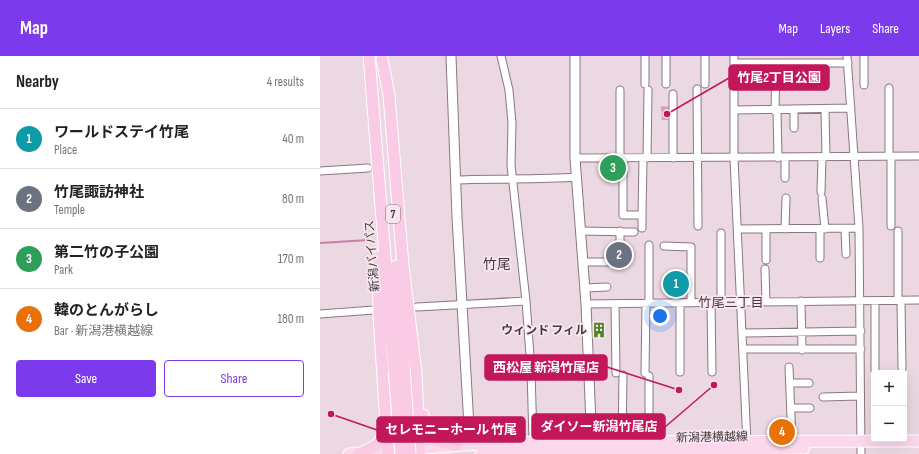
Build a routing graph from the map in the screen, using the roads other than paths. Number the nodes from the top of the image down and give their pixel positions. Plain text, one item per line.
1 (369, 56) edge
2 (451, 56) edge
3 (501, 56) edge
4 (575, 56) edge
5 (645, 56) edge
6 (666, 56) edge
7 (705, 56) edge
8 (864, 56) edge
9 (382, 57) edge
10 (734, 59) edge
11 (848, 59) edge
12 (776, 63) junction
13 (666, 84) dead end
14 (705, 84) dead end
15 (864, 85) dead end
16 (888, 88) dead end
17 (697, 89) dead end
18 (620, 90) dead end
19 (673, 94) dead end
20 (851, 108) junction
21 (825, 109) junction
22 (734, 110) junction
23 (794, 110) junction
24 (776, 111) junction
25 (794, 128) dead end
26 (890, 156) junction
27 (919, 156) edge
28 (824, 157) junction
29 (853, 157) junction
30 (575, 158) junction
31 (621, 158) junction
32 (645, 158) junction
33 (673, 158) junction
34 (696, 158) junction
35 (734, 158) junction
36 (782, 158) junction
37 (368, 168) dead end
38 (320, 171) edge
39 (577, 177) junction
40 (512, 178) junction
41 (785, 178) dead end
42 (456, 180) junction
43 (379, 193) junction
44 (786, 198) dead end
45 (642, 215) junction
46 (698, 226) dead end
47 (642, 228) dead end
48 (859, 228) junction
49 (738, 229) junction
50 (766, 229) junction
51 (785, 229) junction
52 (823, 229) junction
53 (845, 229) junction
54 (581, 231) junction
55 (620, 231) junction
56 (634, 232) dead end
57 (721, 233) dead end
58 (649, 245) dead end
59 (664, 246) dead end
60 (620, 248) dead end
61 (846, 254) dead end
62 (820, 258) dead end
63 (766, 260) dead end
64 (583, 262) junction
65 (608, 262) dead end
66 (765, 269) dead end
67 (607, 287) dead end
68 (585, 288) junction
69 (859, 300) junction
70 (900, 300) junction
71 (919, 300) edge
72 (526, 301) junction
73 (741, 301) junction
74 (801, 301) junction
75 (875, 301) junction
76 (711, 302) junction
77 (721, 302) junction
78 (766, 302) junction
79 (647, 303) junction
80 (680, 303) junction
81 (691, 303) junction
82 (462, 304) junction
83 (586, 304) junction
84 (615, 304) junction
85 (417, 307) dead end
86 (374, 310) dead end
87 (320, 314) edge
88 (801, 331) junction
89 (861, 331) junction
90 (742, 332) junction
91 (743, 349) junction
92 (861, 349) junction
93 (802, 350) junction
94 (790, 367) dead end
95 (399, 368) junction
96 (902, 368) dead end
97 (875, 370) dead end
98 (416, 372) junction
99 (680, 372) dead end
100 (712, 372) dead end
101 (790, 383) junction
102 (809, 383) dead end
103 (860, 396) junction
104 (823, 397) dead end
105 (386, 405) junction
106 (791, 408) junction
107 (810, 408) dead end
108 (907, 440) edge
109 (919, 440) edge
110 (792, 441) junction
111 (622, 442) junction
112 (649, 442) junction
113 (886, 442) edge
114 (470, 444) junction
115 (457, 445) junction
116 (860, 447) edge
117 (919, 447) edge
118 (747, 448) edge
119 (592, 449) edge
120 (533, 450) edge
121 (416, 452) edge
122 (394, 453) edge
123 (349, 454) edge
124 (359, 454) edge
125 (480, 454) edge

1 - 43 highway, 新潟バイパス / 7
2 - 42 street
3 - 40 street
4 - 30 street
5 - 32 street
6 - 13 street
7 - 14 street
8 - 15 street
9 - 95 highway, 新潟バイパス / 7
9 - 98 highway
10 - 12 street
10 - 22 street
11 - 12 street
11 - 20 street
12 - 24 street
16 - 26 street
17 - 34 street
18 - 31 street
19 - 33 street
20 - 21 street
20 - 29 street
21 - 23 street
21 - 28 street
22 - 24 street
22 - 35 street
23 - 24 street
23 - 25 street
24 - 36 street
26 - 27 street
26 - 29 street
26 - 70 street
28 - 29 street
28 - 36 street
28 - 52 street
29 - 48 street
30 - 31 street
30 - 39 street
31 - 32 street
31 - 45 street
32 - 33 street
32 - 45 street
33 - 34 street
34 - 35 street
34 - 46 street
35 - 36 street
35 - 49 street
36 - 41 street
37 - 38 street
39 - 40 street
39 - 54 street
40 - 42 street
40 - 72 street
42 - 82 street
43 - 95 highway, 新潟バイパス / 7
43 - 105 highway
44 - 51 street
45 - 47 street
48 - 53 street
48 - 69 street
49 - 50 street
49 - 73 street
50 - 51 street
50 - 63 street
51 - 52 street
52 - 53 street
52 - 62 street
53 - 61 street
54 - 55 street
54 - 64 street
55 - 56 street
55 - 60 street
57 - 77 street
58 - 79 street
59 - 81 street
64 - 65 street
64 - 68 street
66 - 78 street
67 - 68 street
68 - 83 street
69 - 74 street
69 - 75 street
69 - 89 street
70 - 71 street
70 - 75 street
70 - 96 street
72 - 82 street
72 - 120 street
73 - 77 street
73 - 78 street
73 - 90 street
74 - 78 street
74 - 88 street
75 - 97 street
76 - 77 street
76 - 81 street
76 - 100 street
79 - 80 street
79 - 84 street
79 - 112 street
80 - 81 street
80 - 99 street
82 - 85 street
82 - 114 street
83 - 84 street
83 - 119 street
84 - 111 street
86 - 87 street
88 - 89 street
88 - 90 street
88 - 93 street
89 - 92 street
90 - 91 street
91 - 93 street
91 - 118 street
92 - 93 street
92 - 103 street
94 - 101 street
95 - 121 highway, 新潟バイパス / 7, bridge
95 - 122 highway, 新潟バイパス / 7, bridge
98 - 115 highway
98 - 121 highway
101 - 102 street
101 - 106 street
103 - 104 street
103 - 116 street
105 - 122 highway
105 - 124 highway
106 - 107 street
106 - 110 street
108 - 109 main road, 新潟港横越線
110 - 116 main road, 新潟港横越線
110 - 118 main road, 新潟港横越線
111 - 112 main road, 新潟港横越線
111 - 119 main road, 新潟港横越線
112 - 118 main road, 新潟港横越線
113 - 116 main road, 新潟港横越線
114 - 115 main road, 新潟港横越線
114 - 120 main road, 新潟港横越線
115 - 121 main road, 新潟港横越線
116 - 117 main road, 新潟港横越線
116 - 118 main road, 新潟港横越線
118 - 119 main road, 新潟港横越線
119 - 120 main road, 新潟港横越線
120 - 125 main road, 新潟港横越線
121 - 122 main road, 新潟港横越線
122 - 124 main road, 新潟港横越線
123 - 124 main road, 新潟港横越線

